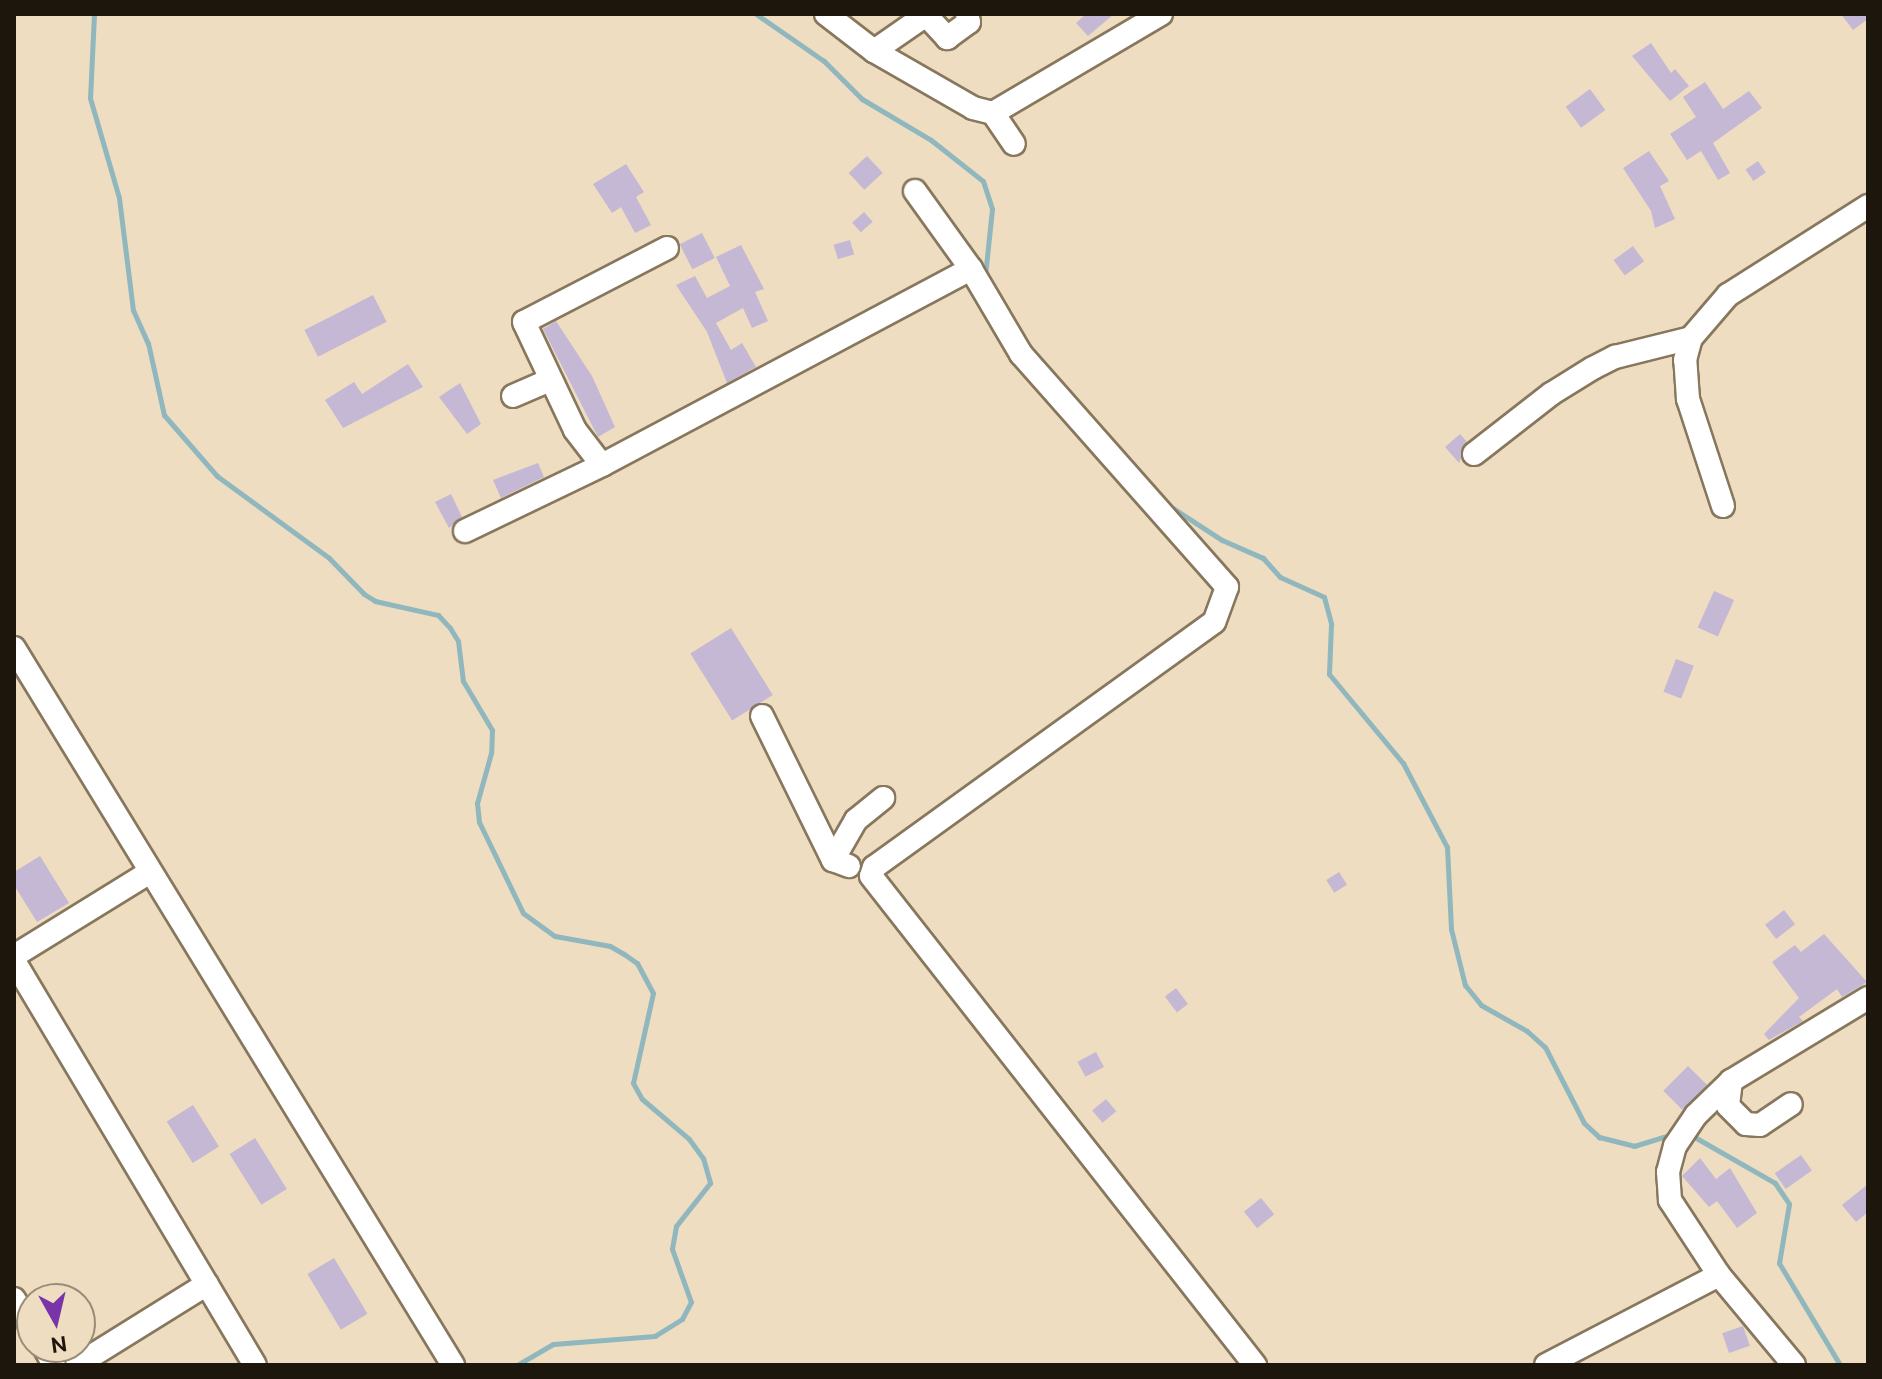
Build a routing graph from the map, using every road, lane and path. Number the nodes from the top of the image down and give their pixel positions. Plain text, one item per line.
1 (826, 14) edge
2 (926, 14) edge
3 (967, 14) edge
4 (1161, 14) edge
5 (874, 51) junction
6 (993, 113) junction
7 (1014, 144) dead end
8 (915, 191) dead end
9 (1868, 206) edge
10 (667, 248) dead end
11 (971, 269) junction
12 (1691, 338) junction
13 (550, 380) junction
14 (513, 396) dead end
15 (1474, 454) dead end
16 (602, 465) junction
17 (1723, 506) dead end
18 (465, 531) dead end
19 (14, 648) edge
20 (762, 716) dead end
21 (883, 798) dead end
22 (854, 868) junction
23 (150, 872) junction
24 (14, 958) edge
25 (1868, 998) edge
26 (1731, 1081) junction
27 (1791, 1104) dead end
28 (1719, 1275) junction
29 (207, 1284) junction
30 (77, 1365) edge
31 (255, 1365) edge
32 (453, 1365) edge
33 (1255, 1365) edge
34 (1546, 1365) edge
35 (1794, 1365) edge

1 - 5 street
2 - 3 street
2 - 5 street
4 - 6 street
5 - 6 street
6 - 7 street
8 - 11 street
9 - 12 street
10 - 13 street
11 - 16 street
11 - 22 street
12 - 15 street
12 - 17 street
13 - 14 street
13 - 16 street
16 - 18 street
19 - 23 street
20 - 22 street
21 - 22 street
22 - 33 street
23 - 24 street
23 - 32 street
24 - 29 street
25 - 26 street
26 - 27 street
26 - 28 street
28 - 34 street
28 - 35 street
29 - 30 street
29 - 31 street

